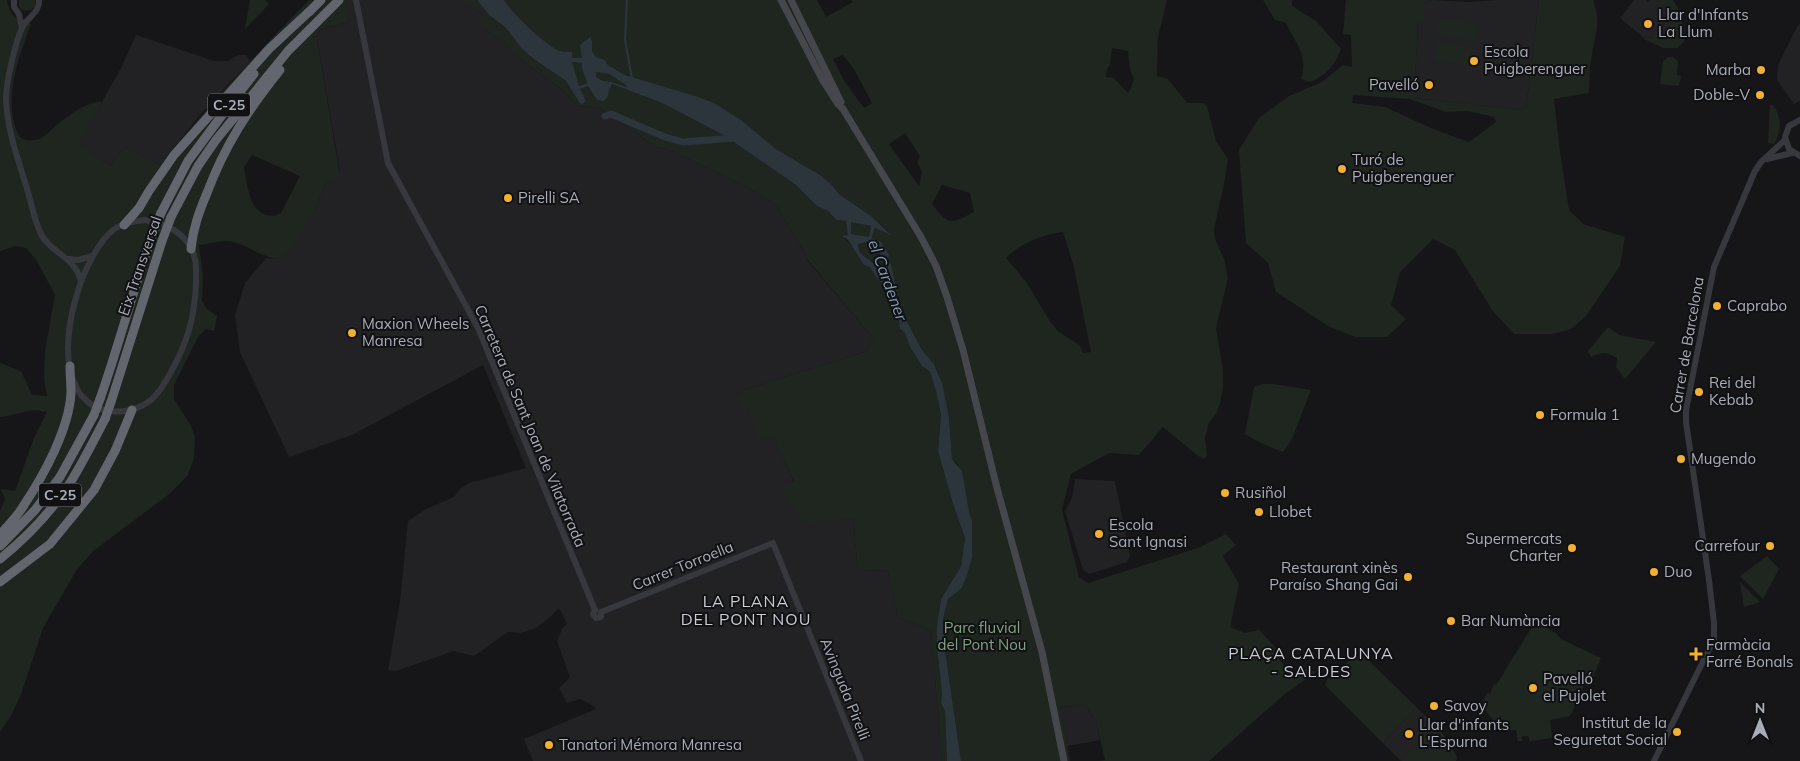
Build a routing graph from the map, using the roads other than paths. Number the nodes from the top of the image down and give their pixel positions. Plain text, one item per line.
1 (14, 0) edge
2 (39, 0) edge
3 (321, 0) edge
4 (339, 0) edge
5 (356, 0) edge
6 (781, 0) edge
7 (791, 0) edge
8 (313, 8) junction
9 (19, 14) junction
10 (32, 15) junction
11 (317, 23) junction
12 (22, 28) junction
13 (843, 109) junction
14 (1800, 120) edge
15 (1785, 140) junction
16 (1792, 153) junction
17 (1800, 156) edge
18 (1765, 159) junction
19 (124, 225) junction
20 (191, 249) junction
21 (92, 256) junction
22 (69, 259) junction
23 (81, 281) junction
24 (70, 366) junction
25 (132, 410) junction
26 (0, 535) edge
27 (773, 543) joint
28 (0, 546) edge
29 (0, 559) edge
30 (0, 582) edge
31 (598, 611) joint
32 (861, 761) edge
33 (1064, 761) edge
34 (1654, 761) edge

1 - 9 street
2 - 10 street
3 - 8 highway, Eix Transversal / C-25
4 - 11 highway, Eix Transversal / C-25
5 - 31 street, Carretera de Sant Joan de Vilatorrada
6 - 13 main road
7 - 13 main road
8 - 19 highway
8 - 28 highway, Eix Transversal / C-25, bridge
9 - 10 street
9 - 12 street
10 - 12 street
11 - 20 highway
11 - 29 highway, Eix Transversal / C-25, bridge
12 - 22 street
13 - 33 main road
14 - 15 street, Carrer de Barcelona
15 - 16 street
15 - 18 street, Carrer de Barcelona
16 - 17 street
16 - 18 street
18 - 34 street, Carrer de Barcelona
19 - 20 street
19 - 21 street
20 - 25 street
21 - 22 street
21 - 23 street
22 - 23 street
23 - 24 street
24 - 25 street
24 - 26 highway
25 - 30 highway
27 - 31 street, Carrer Torroella
27 - 32 street, Avinguda Pirelli

